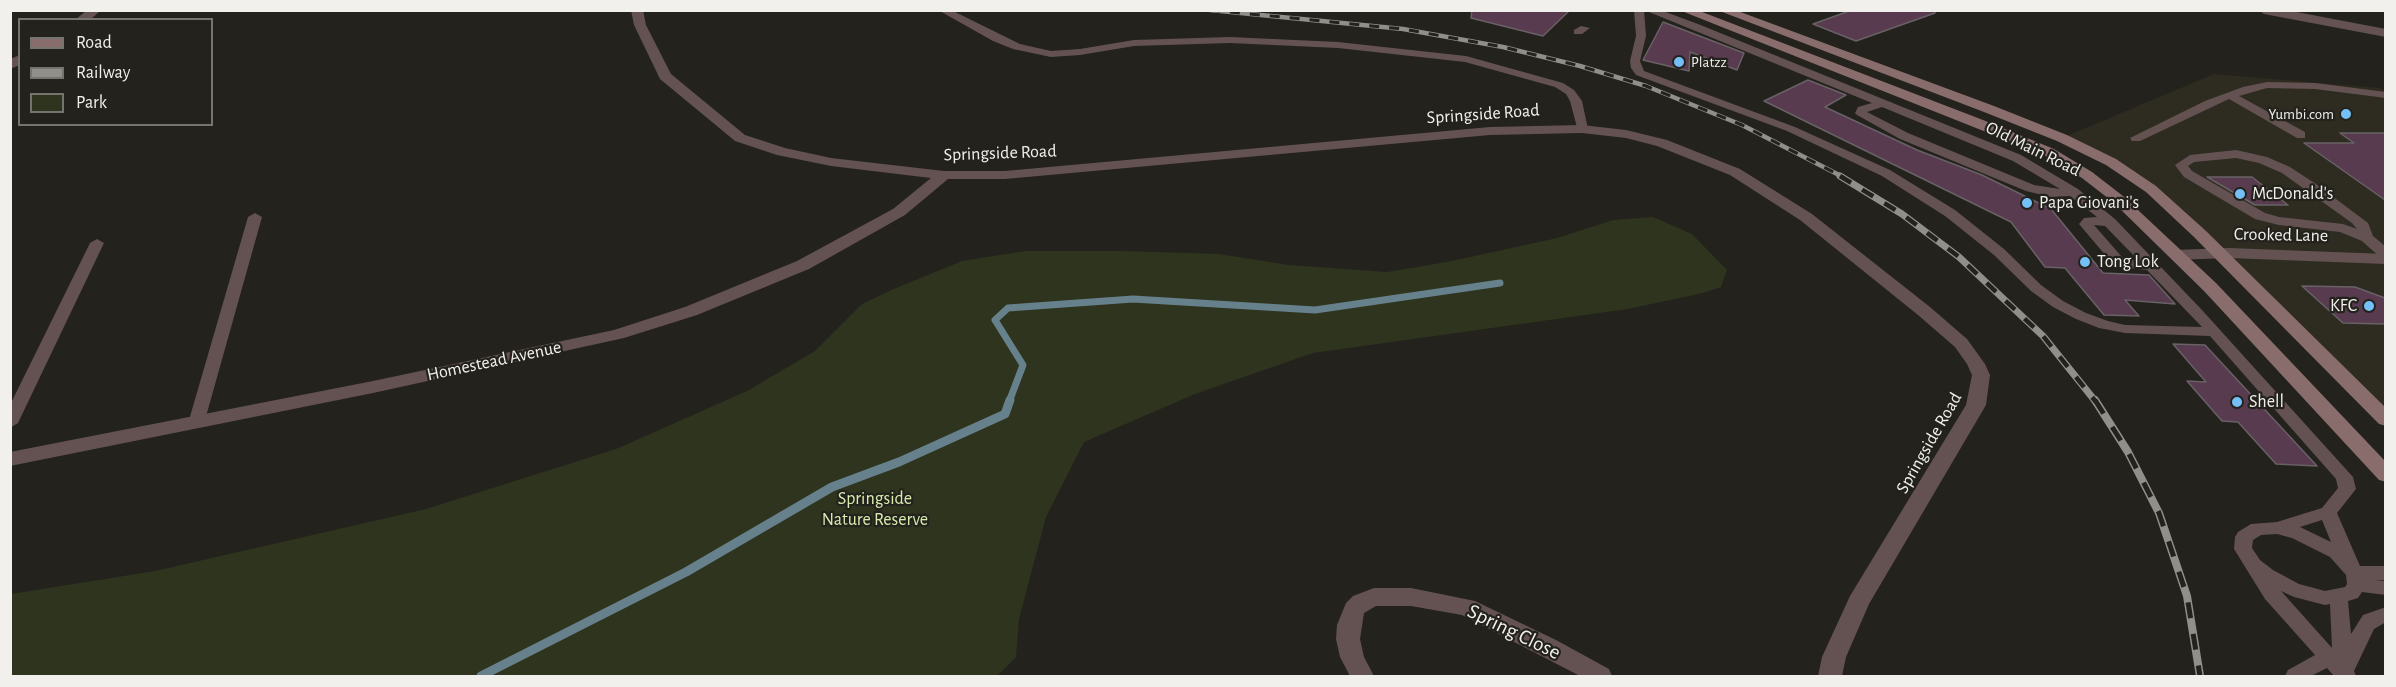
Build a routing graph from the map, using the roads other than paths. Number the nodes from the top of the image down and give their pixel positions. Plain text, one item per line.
1 (637, 10) edge
2 (943, 10) edge
3 (1649, 10) edge
4 (1722, 10) edge
5 (2264, 10) edge
6 (1687, 11) edge
7 (1640, 17) edge
8 (1667, 17) junction
9 (2385, 33) edge
10 (2361, 92) junction
11 (2230, 95) junction
12 (2385, 95) edge
13 (1881, 104) junction
14 (2385, 105) edge
15 (1582, 129) junction
16 (2301, 135) dead end
17 (2156, 145) dead end
18 (944, 175) junction
19 (2074, 192) junction
20 (255, 217) dead end
21 (2110, 222) junction
22 (2367, 238) junction
23 (97, 243) dead end
24 (2220, 253) junction
25 (2175, 255) junction
26 (2385, 257) edge
27 (2153, 266) junction
28 (2214, 332) junction
29 (2382, 412) edge
30 (197, 420) junction
31 (10, 423) edge
32 (10, 459) edge
33 (2385, 475) edge
34 (2328, 512) junction
35 (2277, 528) junction
36 (2254, 565) junction
37 (2385, 573) edge
38 (2354, 574) junction
39 (2385, 588) edge
40 (2338, 597) junction
41 (2385, 614) edge
42 (2329, 657) junction
43 (2344, 675) edge
44 (1362, 676) edge
45 (1600, 676) edge
46 (1830, 676) edge
47 (2295, 676) edge

1 - 18 street, Springside Road
2 - 15 lane
3 - 8 lane
4 - 24 main road, Old Main Road
5 - 9 street
6 - 8 lane
6 - 25 main road, Old Main Road
7 - 8 lane
7 - 28 lane
8 - 13 lane
10 - 11 lane
10 - 12 lane
10 - 14 lane
11 - 16 lane
11 - 17 lane
13 - 19 lane
13 - 19 lane
15 - 18 street, Springside Road
15 - 46 street, Springside Road
18 - 30 street, Homestead Avenue
19 - 21 lane
20 - 30 lane
21 - 27 lane
21 - 27 lane
22 - 22 lane
22 - 26 lane
23 - 31 lane
24 - 25 street, Crooked Lane
24 - 26 street, Crooked Lane
24 - 29 main road, Old Main Road
25 - 33 main road, Old Main Road
27 - 28 lane
28 - 34 lane
30 - 32 street, Homestead Avenue
34 - 35 lane
34 - 38 lane
35 - 36 lane
35 - 38 lane
36 - 40 lane
36 - 42 lane
37 - 38 lane
38 - 39 lane
38 - 40 lane
40 - 43 lane
41 - 43 lane
42 - 43 lane
42 - 47 lane
44 - 45 street, Spring Close

